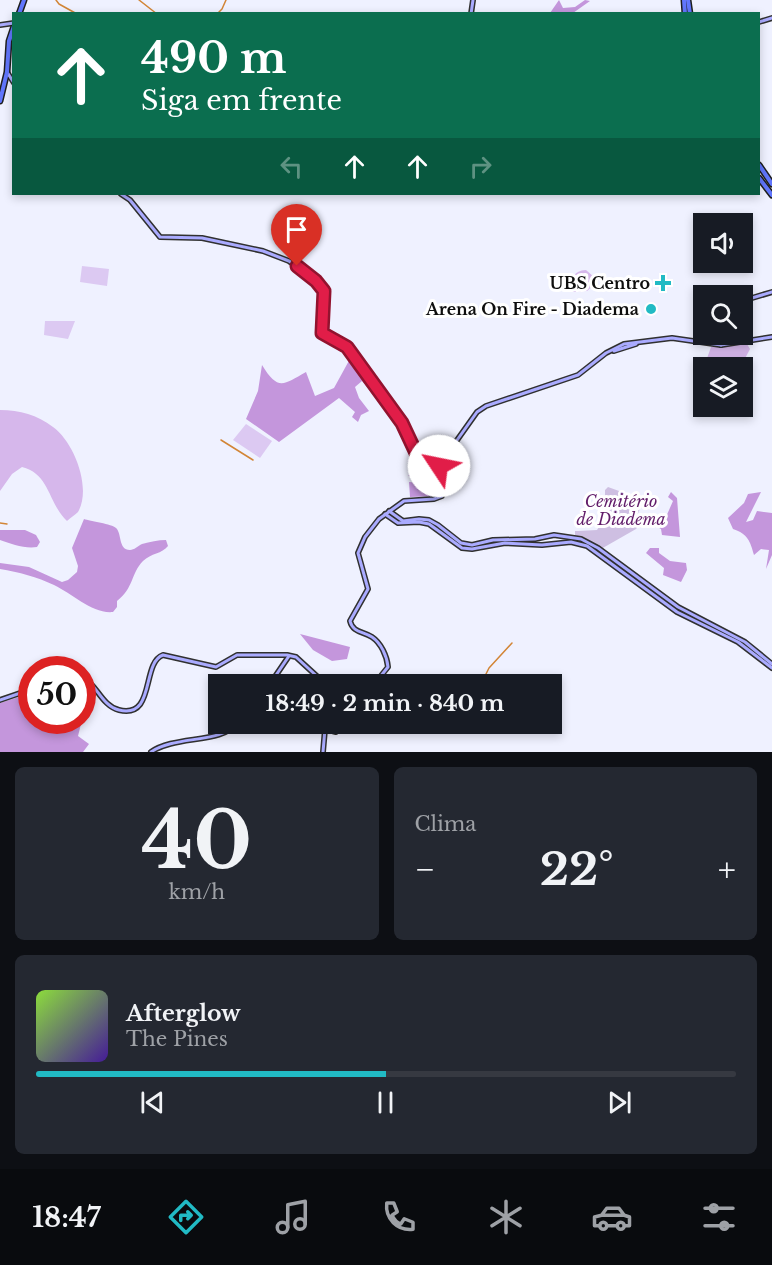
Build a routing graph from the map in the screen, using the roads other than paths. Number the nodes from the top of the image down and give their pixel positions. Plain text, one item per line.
1 (12, 31) edge
2 (7, 72) junction
3 (12, 80) edge
4 (0, 102) edge
5 (760, 166) edge
6 (760, 179) edge
7 (772, 184) edge
8 (123, 195) edge
9 (772, 195) edge
10 (772, 292) edge
11 (753, 298) edge
12 (772, 337) edge
13 (753, 340) edge
14 (693, 341) edge
15 (640, 342) junction
16 (624, 344) junction
17 (619, 349) junction
18 (606, 354) junction
19 (451, 467) junction
20 (387, 513) junction
21 (645, 588) junction
22 (665, 597) junction
23 (665, 603) junction
24 (678, 607) junction
25 (289, 657) junction
26 (772, 666) edge
27 (277, 674) edge
28 (314, 674) edge
29 (384, 674) edge
30 (96, 689) edge
31 (18, 694) edge
32 (0, 700) edge
33 (225, 734) edge
34 (325, 734) edge
35 (151, 752) edge
36 (323, 752) edge

1 - 2 main road
2 - 3 main road
2 - 4 main road
5 - 7 main road
6 - 9 main road
8 - 19 main road
10 - 11 main road
12 - 13 main road
14 - 15 main road
15 - 16 main road
15 - 17 main road
16 - 17 main road
16 - 18 main road
17 - 18 main road
18 - 19 main road
19 - 20 main road
20 - 21 main road
20 - 22 main road
20 - 29 main road
21 - 22 main road
21 - 23 main road
22 - 24 main road
23 - 24 main road
23 - 26 main road
24 - 26 main road
25 - 27 main road
25 - 28 main road
25 - 30 main road
31 - 32 main road
33 - 35 main road
34 - 36 main road

